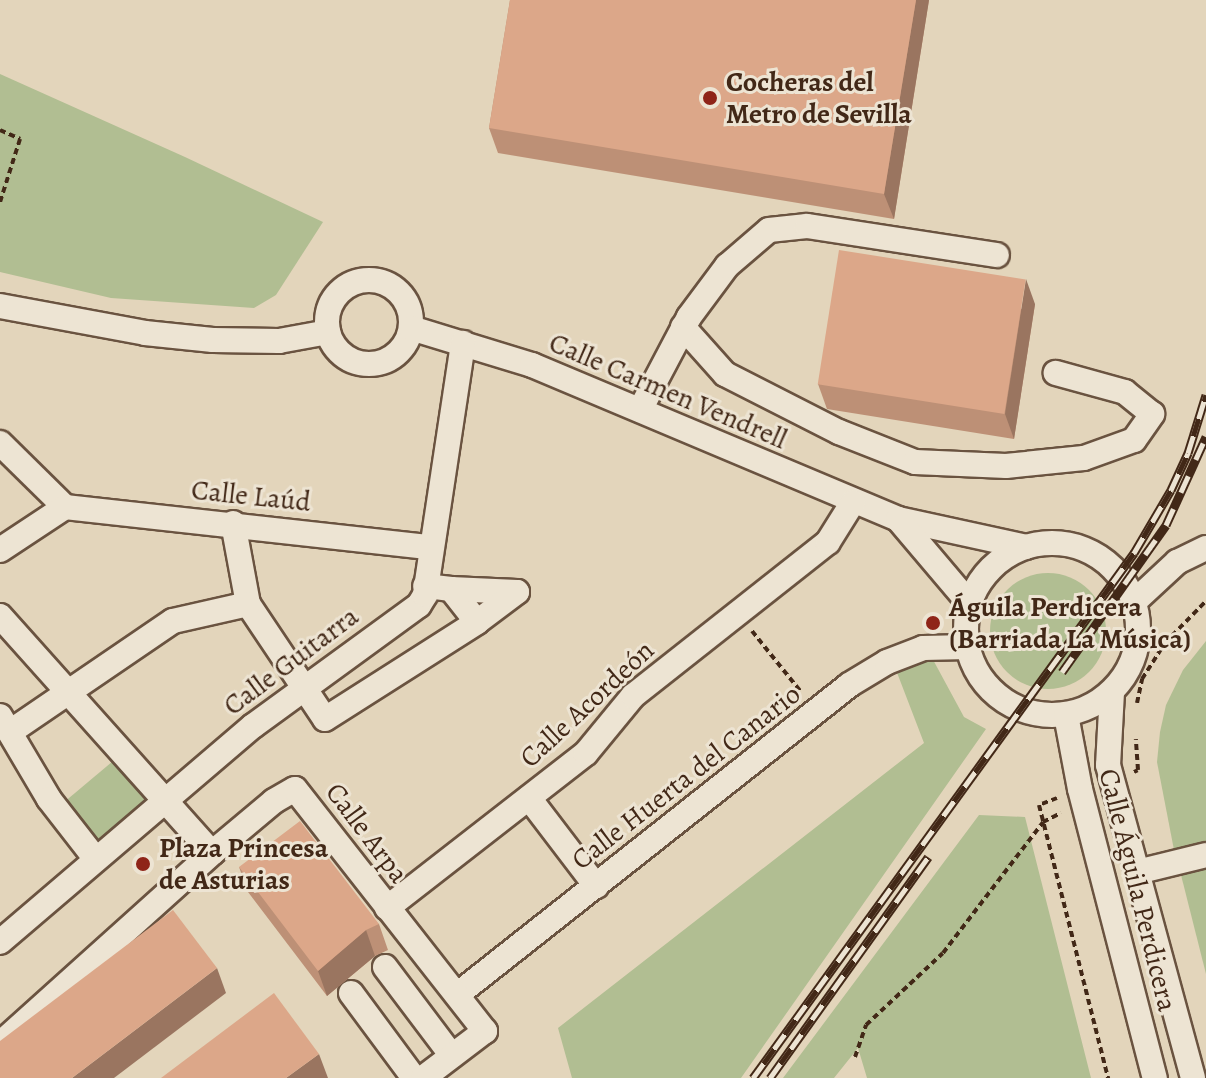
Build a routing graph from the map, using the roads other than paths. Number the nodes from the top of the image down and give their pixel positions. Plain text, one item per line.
1 (997, 255) dead end
2 (0, 306) edge
3 (683, 327) junction
4 (411, 328) junction
5 (328, 332) junction
6 (463, 343) junction
7 (1056, 373) dead end
8 (640, 410) junction
9 (0, 443) edge
10 (853, 502) junction
11 (65, 507) junction
12 (898, 519) junction
13 (233, 523) junction
14 (430, 547) junction
15 (1026, 547) junction
16 (1206, 548) edge
17 (0, 550) edge
18 (425, 586) junction
19 (451, 589) junction
20 (1134, 602) junction
21 (248, 604) junction
22 (970, 604) junction
23 (477, 622) junction
24 (3, 627) edge
25 (968, 647) junction
26 (302, 688) junction
27 (67, 691) junction
28 (1112, 692) junction
29 (1066, 715) junction
30 (5, 724) edge
31 (529, 798) junction
32 (165, 799) junction
33 (212, 853) junction
34 (1206, 855) edge
35 (95, 858) junction
36 (1137, 872) junction
37 (596, 886) junction
38 (387, 908) junction
39 (0, 942) edge
40 (385, 967) dead end
41 (351, 993) dead end
42 (458, 994) junction
43 (0, 1044) edge
44 (452, 1056) junction
45 (414, 1078) edge
46 (423, 1078) edge
47 (1155, 1078) edge
48 (1193, 1078) edge

1 - 3 street
2 - 5 street
3 - 7 street
3 - 8 street
4 - 5 street
4 - 5 street
4 - 6 street, Calle Carmen Vendrell
6 - 8 street, Calle Carmen Vendrell
6 - 14 street, Calle Guitarra
8 - 10 street, Calle Carmen Vendrell
9 - 11 street
10 - 12 street, Calle Carmen Vendrell
10 - 31 street, Calle Acordeón
11 - 13 street, Calle Laúd
11 - 17 street
12 - 15 street, Calle Carmen Vendrell
12 - 22 street, Calle Carmen Vendrell
13 - 14 street, Calle Laúd
13 - 21 street
14 - 18 street, Calle Guitarra
15 - 20 street
15 - 22 street
16 - 20 street
18 - 19 street
18 - 26 street, Calle Guitarra
19 - 23 street
19 - 23 street
20 - 28 street
21 - 26 street
21 - 27 street
22 - 25 street
23 - 26 street
24 - 27 street
25 - 29 street
25 - 37 street, Calle Huerta del Canario
26 - 32 street, Calle Guitarra
27 - 30 street
27 - 32 street
28 - 29 street
28 - 36 street, Calle Águila Perdicera
29 - 47 street, Calle Águila Perdicera
30 - 35 street
31 - 37 street
31 - 38 street, Calle Acordeón
32 - 33 street
32 - 35 street, Calle Guitarra
33 - 38 street, Calle Arpa
33 - 43 street, Calle Arpa
34 - 36 street
35 - 39 street, Calle Guitarra
36 - 48 street, Calle Águila Perdicera
37 - 42 street, Calle Huerta del Canario
38 - 42 street, Calle Arpa
40 - 44 street
41 - 45 street
42 - 44 street, Calle Arpa
44 - 46 street

